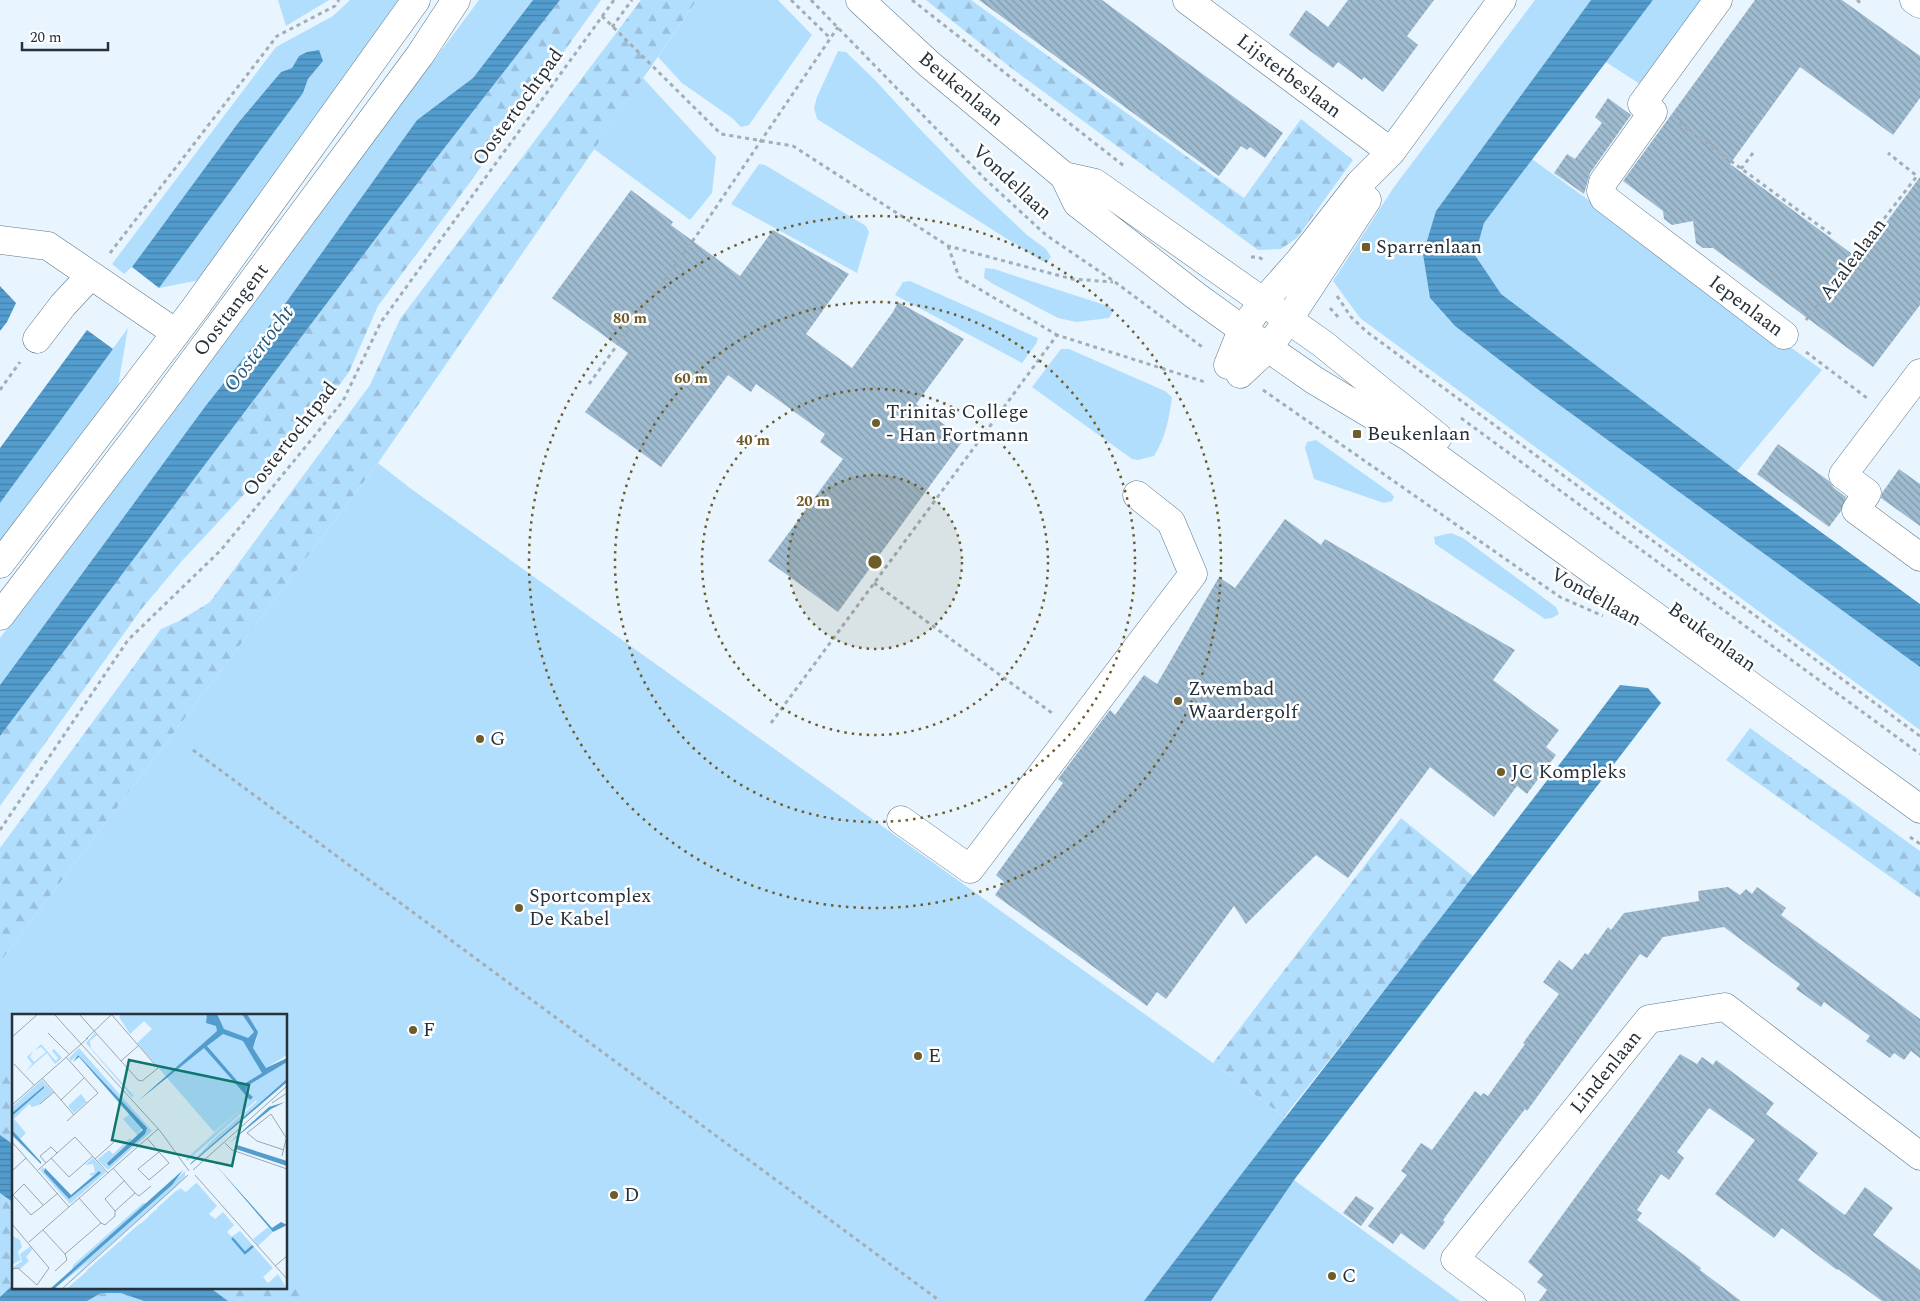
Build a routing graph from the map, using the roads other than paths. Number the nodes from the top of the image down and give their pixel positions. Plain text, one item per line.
1 (416, 0) edge
2 (456, 0) edge
3 (860, 0) edge
4 (1186, 0) edge
5 (1502, 0) edge
6 (1718, 0) edge
7 (1914, 0) edge
8 (1920, 4) edge
9 (1391, 152) junction
10 (1064, 176) junction
11 (0, 240) edge
12 (90, 276) junction
13 (1263, 302) junction
14 (1288, 320) junction
15 (1242, 330) junction
16 (176, 333) junction
17 (1784, 335) road end
18 (37, 339) road end
19 (1268, 348) junction
20 (1920, 373) edge
21 (1137, 495) dead end
22 (1920, 557) edge
23 (0, 564) edge
24 (0, 616) edge
25 (1920, 789) edge
26 (1920, 809) edge
27 (901, 820) dead end
28 (1920, 1156) edge
29 (1511, 1301) edge

1 - 16 street, Oosttangent
2 - 24 street, Oosttangent
3 - 10 street, Beukenlaan
4 - 9 street, Lijsterbeslaan
5 - 9 street
6 - 17 street, Iepenlaan
7 - 8 street
9 - 13 street
9 - 14 street
10 - 13 street, Beukenlaan
10 - 15 street, Beukenlaan
11 - 12 street
12 - 16 street
12 - 18 street
13 - 14 street, Beukenlaan
13 - 15 street
14 - 19 street
14 - 25 street, Beukenlaan
15 - 19 street, Beukenlaan
15 - 19 street
16 - 23 street, Oosttangent
19 - 26 street, Beukenlaan
20 - 22 street
21 - 27 street
28 - 29 street, Lindenlaan

